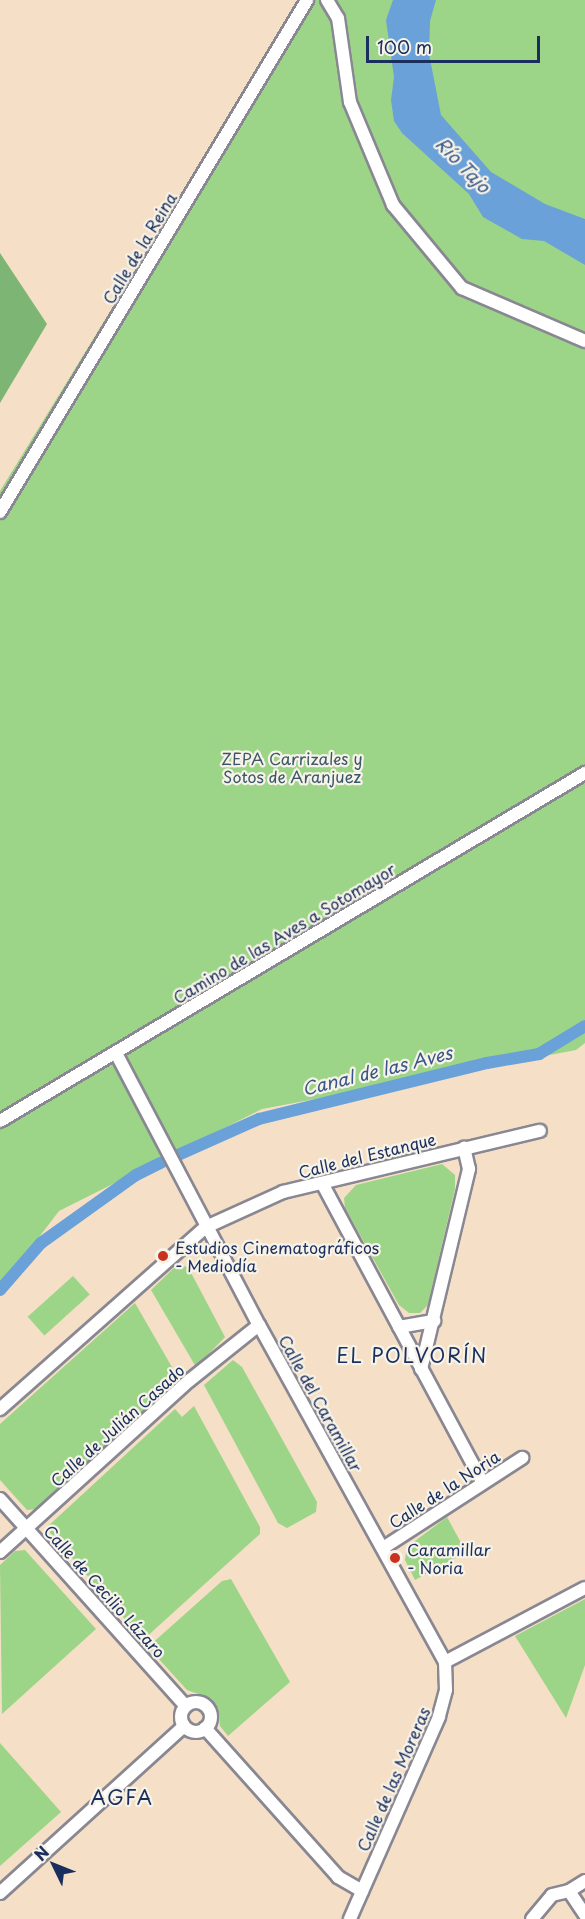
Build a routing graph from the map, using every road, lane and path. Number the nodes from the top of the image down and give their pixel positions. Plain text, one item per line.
1 (307, 0) edge
2 (327, 0) edge
3 (585, 341) edge
4 (0, 512) edge
5 (585, 772) edge
6 (116, 1053) junction
7 (0, 1121) edge
8 (540, 1131) dead end
9 (464, 1148) junction
10 (322, 1183) junction
11 (206, 1227) junction
12 (434, 1321) junction
13 (259, 1325) junction
14 (399, 1328) junction
15 (421, 1369) junction
16 (0, 1409) edge
17 (522, 1458) dead end
18 (483, 1483) junction
19 (0, 1499) edge
20 (27, 1529) junction
21 (383, 1548) junction
22 (0, 1552) edge
23 (585, 1588) edge
24 (445, 1662) junction
25 (186, 1706) junction
26 (183, 1726) junction
27 (205, 1728) junction
28 (585, 1881) edge
29 (362, 1891) junction
30 (569, 1891) junction
31 (0, 1893) edge
32 (585, 1915) edge
33 (350, 1919) edge
34 (532, 1919) edge

1 - 4 street, Calle de la Reina
2 - 3 street
5 - 6 street, Camino de las Aves a Sotomayor
6 - 7 street, Camino de las Aves a Sotomayor
6 - 11 street, Calle del Caramillar
8 - 9 street, Calle del Estanque
9 - 10 street, Calle del Estanque
9 - 12 street
10 - 11 street, Calle del Estanque
10 - 14 street
11 - 13 street, Calle del Caramillar
11 - 16 street, Calle del Estanque
12 - 14 street
12 - 15 street
13 - 20 street, Calle de Julián Casado
13 - 21 street, Calle del Caramillar
14 - 15 street
15 - 18 street
17 - 18 street, Calle de la Noria
18 - 21 street, Calle de la Noria
19 - 20 street, Calle de Cecilio Lázaro
20 - 22 street, Calle de Julián Casado
20 - 25 street, Calle de Cecilio Lázaro
21 - 24 street, Calle del Caramillar
23 - 24 street
24 - 29 street, Calle de las Moreras
25 - 26 street
25 - 27 street
26 - 27 street
26 - 31 street
27 - 29 street
28 - 30 street
29 - 33 street, Calle de las Moreras
30 - 32 street
30 - 34 street

